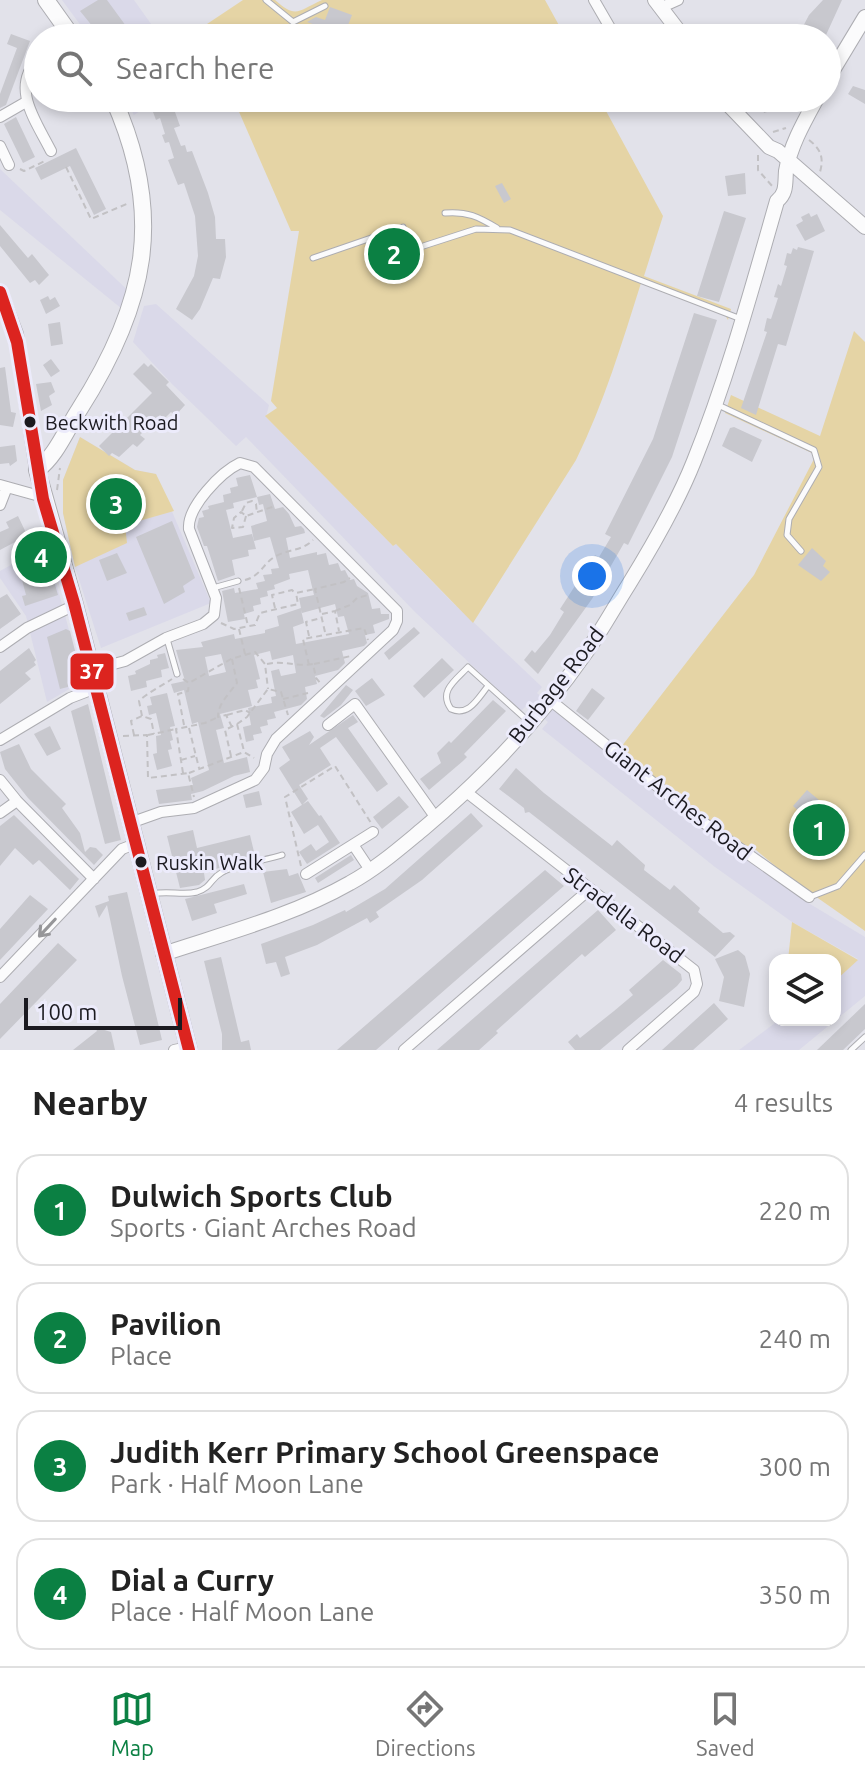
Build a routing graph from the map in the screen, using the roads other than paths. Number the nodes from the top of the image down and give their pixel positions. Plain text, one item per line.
1 (46, 0) edge
2 (266, 0) edge
3 (594, 0) edge
4 (678, 0) edge
5 (658, 4) edge
6 (325, 6) dead end
7 (865, 17) edge
8 (62, 24) edge
9 (608, 24) edge
10 (673, 24) edge
11 (841, 57) edge
12 (24, 103) edge
13 (31, 112) edge
14 (118, 112) edge
15 (737, 112) edge
16 (810, 112) edge
17 (0, 117) edge
18 (0, 146) edge
19 (53, 154) road end
20 (9, 165) road end
21 (788, 168) junction
22 (445, 213) dead end
23 (865, 227) edge
24 (498, 229) junction
25 (313, 258) dead end
26 (1, 296) edge
27 (742, 319) junction
28 (714, 403) junction
29 (37, 470) junction
30 (4, 486) edge
31 (43, 497) junction
32 (0, 505) edge
33 (801, 551) dead end
34 (238, 581) road end
35 (212, 588) junction
36 (75, 605) junction
37 (166, 638) junction
38 (0, 647) edge
39 (91, 670) junction
40 (177, 674) road end
41 (488, 686) junction
42 (96, 688) junction
43 (550, 700) junction
44 (530, 723) junction
45 (328, 725) dead end
46 (0, 740) edge
47 (0, 780) edge
48 (465, 791) junction
49 (17, 801) junction
50 (0, 813) edge
51 (436, 818) junction
52 (137, 821) junction
53 (373, 832) road end
54 (135, 844) junction
55 (354, 846) junction
56 (282, 855) dead end
57 (865, 855) edge
58 (370, 870) junction
59 (306, 874) road end
60 (94, 879) junction
61 (590, 889) junction
62 (148, 896) junction
63 (809, 897) joint
64 (163, 954) junction
65 (0, 977) edge
66 (865, 1037) edge
67 (184, 1049) edge
68 (404, 1050) edge
69 (628, 1050) edge
70 (851, 1050) edge

1 - 8 main road
2 - 6 lane
3 - 9 street
4 - 5 street
5 - 10 street
7 - 11 street
12 - 17 street
13 - 19 street
14 - 29 main road
15 - 21 street
16 - 21 street, Burbage Road
18 - 20 street
21 - 23 street
21 - 27 street, Burbage Road
22 - 24 lane
24 - 25 lane
24 - 27 lane
26 - 29 street
27 - 28 street, Burbage Road
28 - 33 lane
28 - 43 street, Burbage Road
29 - 31 main road
30 - 31 street
30 - 32 street
31 - 36 main road
34 - 35 lane
35 - 37 street
35 - 52 street
36 - 38 street
36 - 39 main road
37 - 39 street
37 - 40 lane
39 - 42 main road
41 - 41 lane
41 - 44 lane
42 - 46 street
42 - 52 main road
43 - 44 street, Burbage Road
43 - 63 street, Giant Arches Road
44 - 48 street, Burbage Road
45 - 51 street
47 - 49 street
48 - 51 street, Burbage Road
48 - 61 street, Stradella Road
49 - 50 street
49 - 60 street
51 - 58 street, Burbage Road
52 - 54 main road
53 - 55 street
54 - 60 street
54 - 62 main road
55 - 58 street
55 - 59 street
56 - 62 lane
57 - 63 lane
58 - 64 street, Burbage Road
60 -> 65 street
61 - 68 street
61 - 69 street, Stradella Road
62 - 64 main road
64 - 67 main road
66 - 70 lane

